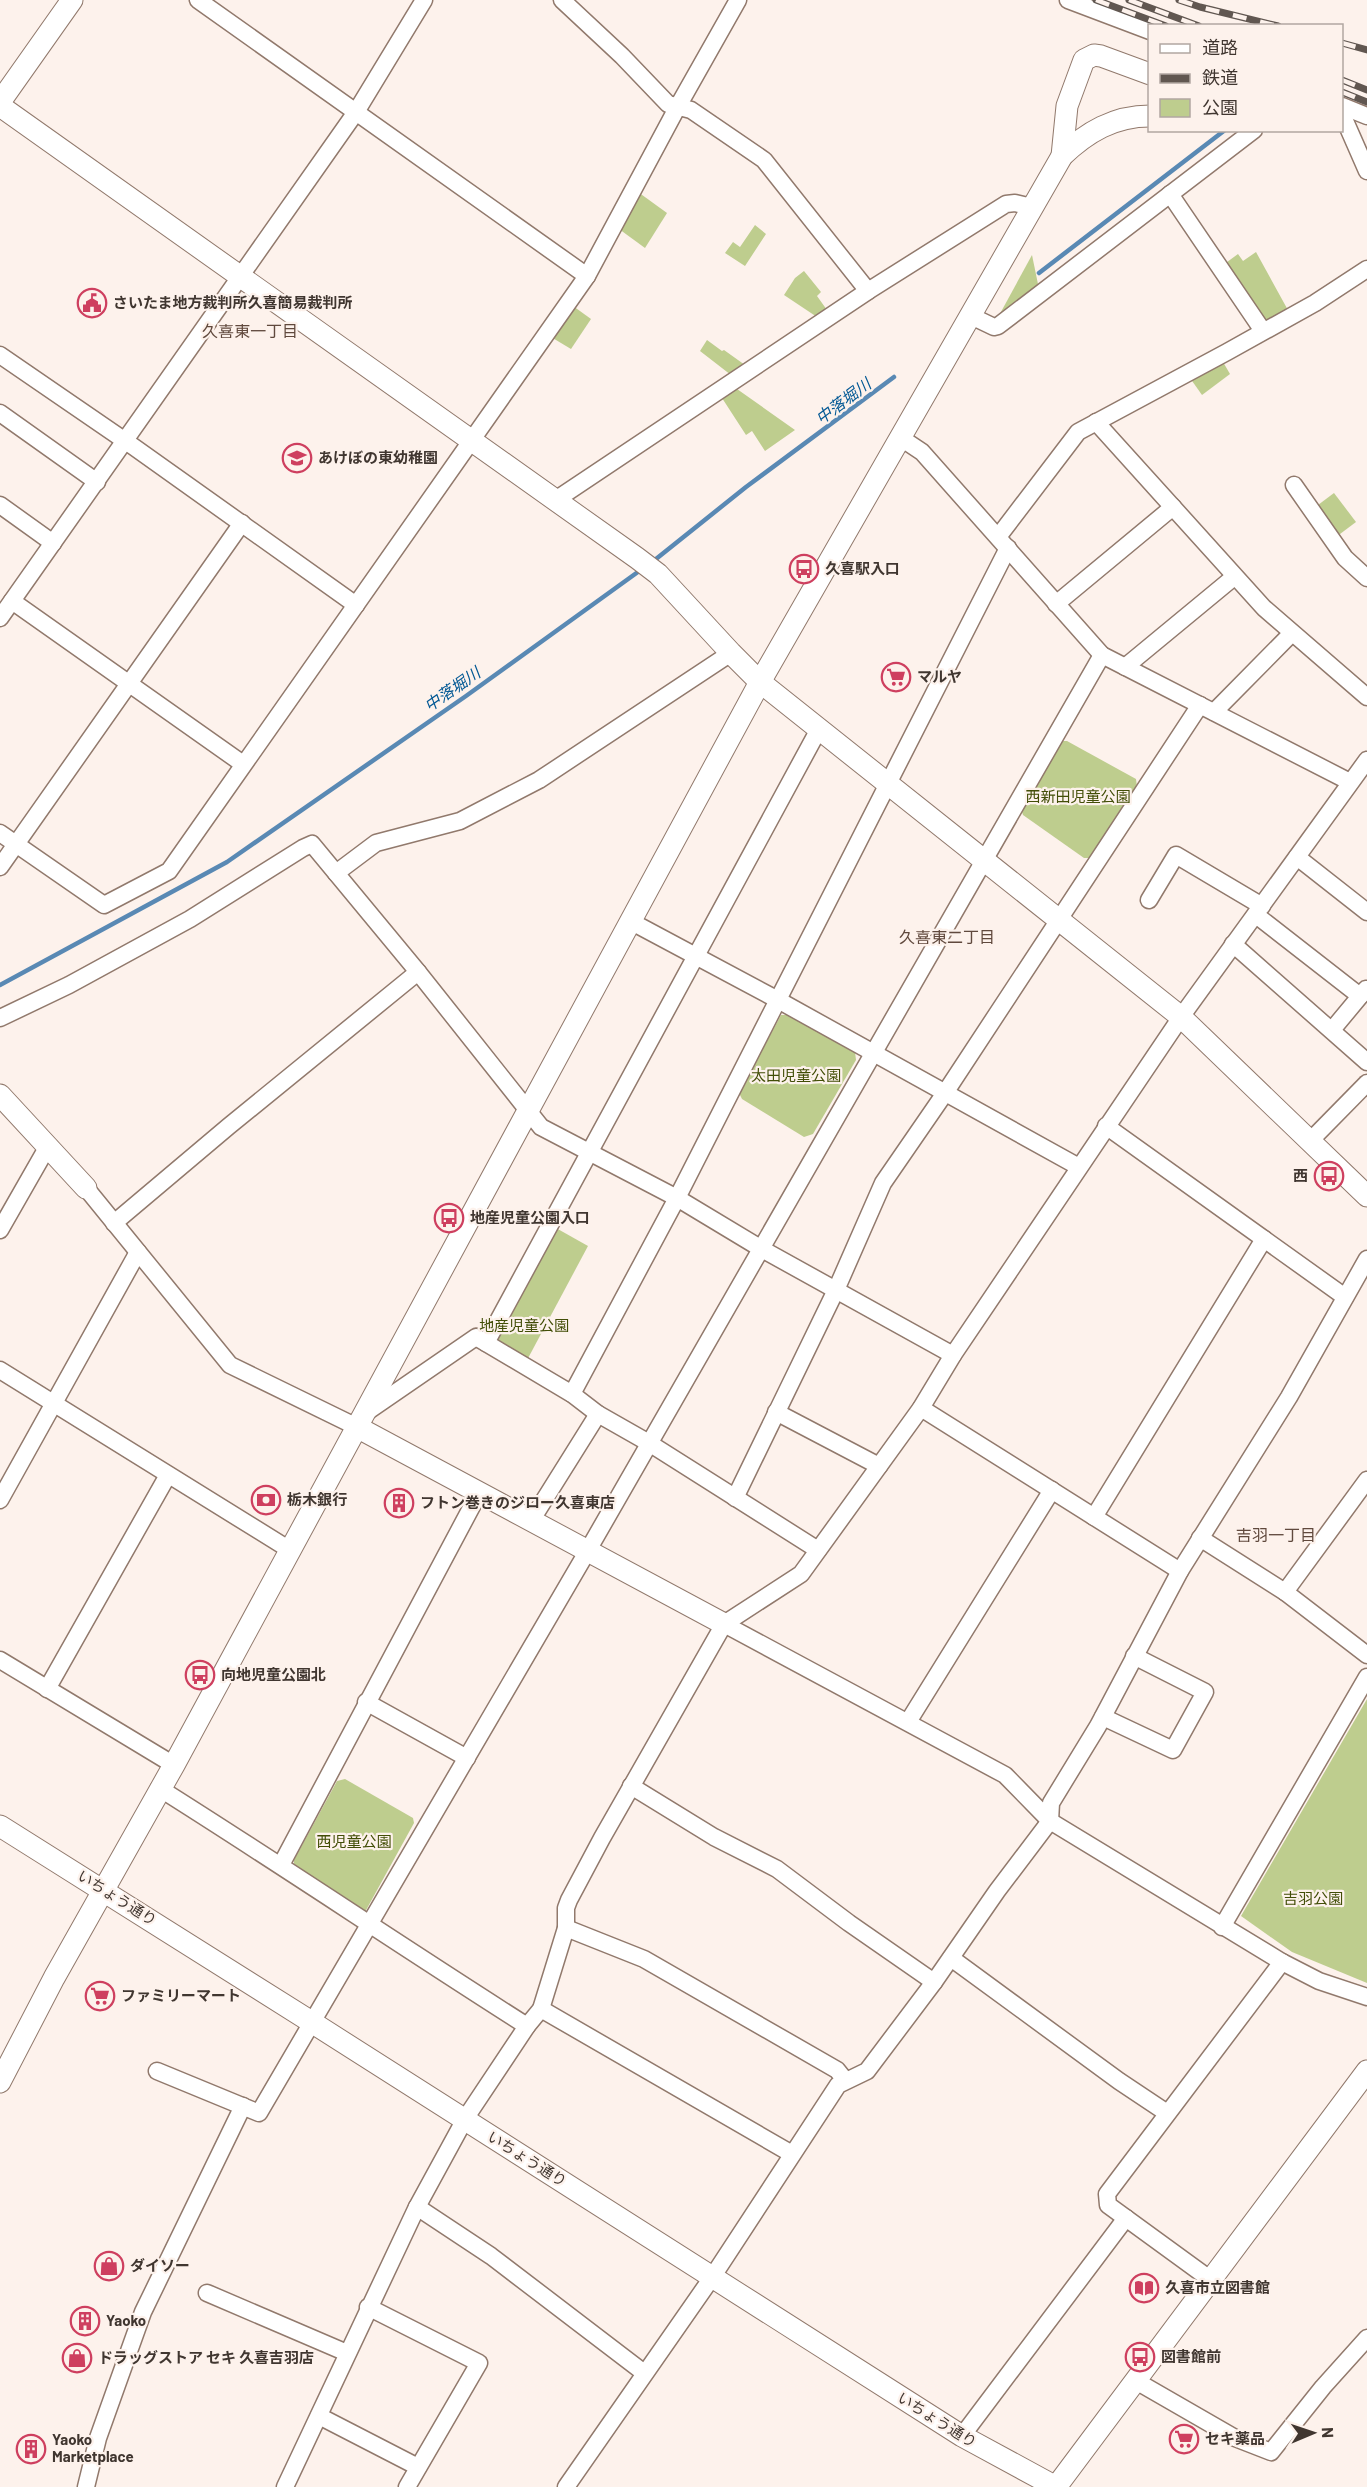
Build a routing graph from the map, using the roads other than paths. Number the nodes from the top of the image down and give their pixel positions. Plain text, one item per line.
1 (72, 0) edge
2 (198, 0) edge
3 (424, 0) edge
4 (562, 0) edge
5 (738, 0) edge
6 (1068, 0) edge
7 (1148, 31) edge
8 (1148, 74) edge
9 (0, 104) edge
10 (1343, 107) edge
11 (677, 108) junction
12 (356, 112) junction
13 (1148, 116) edge
14 (1367, 117) edge
15 (1343, 118) edge
16 (1251, 132) edge
17 (1062, 156) junction
18 (1367, 171) edge
19 (1170, 194) junction
20 (1032, 207) junction
21 (1367, 268) edge
22 (587, 276) junction
23 (242, 278) junction
24 (868, 291) junction
25 (971, 316) junction
26 (1263, 331) junction
27 (0, 355) edge
28 (0, 413) edge
29 (1096, 422) junction
30 (902, 438) junction
31 (472, 441) junction
32 (126, 442) junction
33 (97, 482) junction
34 (1294, 484) dead end
35 (557, 499) junction
36 (0, 505) edge
37 (1173, 507) junction
38 (242, 523) junction
39 (53, 543) junction
40 (1003, 543) junction
41 (1234, 577) junction
42 (1367, 578) edge
43 (12, 601) junction
44 (1056, 604) junction
45 (356, 605) junction
46 (0, 618) edge
47 (1292, 633) junction
48 (731, 653) junction
49 (1102, 655) junction
50 (1125, 667) junction
51 (760, 682) junction
52 (128, 684) junction
53 (1367, 697) edge
54 (1207, 708) junction
55 (819, 729) junction
56 (1367, 760) edge
57 (243, 764) junction
58 (887, 782) junction
59 (1350, 782) junction
60 (0, 833) edge
61 (16, 844) junction
62 (1297, 857) junction
63 (983, 859) junction
64 (0, 867) edge
65 (336, 873) junction
66 (1149, 900) dead end
67 (1259, 910) junction
68 (1367, 912) edge
69 (1059, 920) junction
70 (630, 921) junction
71 (1233, 944) junction
72 (696, 956) junction
73 (418, 972) junction
74 (778, 1000) junction
75 (1362, 1000) edge
76 (1181, 1017) junction
77 (0, 1018) edge
78 (1332, 1030) junction
79 (872, 1053) junction
80 (1367, 1062) edge
81 (1367, 1083) edge
82 (945, 1093) junction
83 (0, 1095) edge
84 (527, 1111) junction
85 (1106, 1126) junction
86 (1310, 1141) junction
87 (48, 1146) junction
88 (590, 1152) junction
89 (1079, 1167) junction
90 (86, 1188) joint
91 (1367, 1196) edge
92 (677, 1198) junction
93 (114, 1223) junction
94 (0, 1230) edge
95 (1264, 1239) junction
96 (760, 1248) junction
97 (138, 1252) junction
98 (1367, 1259) edge
99 (836, 1290) junction
100 (1345, 1298) junction
101 (486, 1343) junction
102 (953, 1355) junction
103 (0, 1370) edge
104 (573, 1394) junction
105 (53, 1404) junction
106 (921, 1408) junction
107 (776, 1412) junction
108 (598, 1414) junction
109 (358, 1421) junction
110 (649, 1443) junction
111 (879, 1466) junction
112 (168, 1475) junction
113 (1367, 1480) edge
114 (1052, 1490) junction
115 (478, 1493) junction
116 (735, 1498) junction
117 (0, 1500) edge
118 (1094, 1517) junction
119 (531, 1521) junction
120 (1200, 1538) junction
121 (290, 1550) junction
122 (818, 1550) junction
123 (587, 1552) junction
124 (1180, 1570) junction
125 (1285, 1592) junction
126 (724, 1624) junction
127 (1367, 1654) edge
128 (1134, 1656) junction
129 (0, 1660) edge
130 (1367, 1677) edge
131 (47, 1689) junction
132 (366, 1702) junction
133 (1103, 1717) junction
134 (908, 1722) junction
135 (467, 1758) junction
136 (174, 1765) junction
137 (631, 1786) junction
138 (159, 1788) junction
139 (1050, 1821) junction
140 (0, 1826) edge
141 (281, 1865) junction
142 (103, 1890) junction
143 (369, 1926) junction
144 (1222, 1927) junction
145 (566, 1928) junction
146 (951, 1958) junction
147 (1281, 1962) junction
148 (934, 1982) junction
149 (1367, 1997) edge
150 (541, 2009) junction
151 (313, 2023) junction
152 (528, 2026) junction
153 (158, 2071) dead end
154 (1367, 2071) edge
155 (845, 2080) junction
156 (0, 2082) edge
157 (243, 2106) junction
158 (1167, 2113) junction
159 (465, 2119) junction
160 (792, 2154) junction
161 (417, 2207) junction
162 (1126, 2218) junction
163 (712, 2276) junction
164 (1211, 2280) junction
165 (207, 2293) dead end
166 (368, 2307) junction
167 (1367, 2338) edge
168 (347, 2353) junction
169 (643, 2372) junction
170 (1136, 2380) junction
171 (319, 2416) junction
172 (962, 2436) junction
173 (418, 2467) junction
174 (86, 2487) edge
175 (285, 2487) edge
176 (407, 2487) edge
177 (566, 2487) edge
178 (1056, 2487) edge

1 - 9 street
2 - 12 street
3 - 12 street
4 - 11 street
5 - 11 street
6 - 7 street
8 - 17 street
9 - 23 street
10 - 14 street
11 - 22 street
11 - 24 street
12 - 22 street
12 - 23 street
13 - 17 street
15 - 18 street
16 - 19 street
17 - 20 street
19 - 25 street
19 - 26 street
20 - 24 street
20 - 25 street
21 - 26 street
22 - 31 street
23 - 31 street
23 - 32 street
24 - 35 street
25 - 30 street
26 - 29 street
27 - 32 street
28 - 33 street
29 - 37 street
29 - 40 street
30 - 40 street
30 - 51 street
31 - 35 street
31 - 45 street
32 - 33 street
32 - 38 street
33 - 39 street
34 - 42 street
35 - 48 street
36 - 39 street
37 - 41 street
37 - 44 street
38 - 45 street
38 - 52 street
39 - 43 street
40 - 44 street
40 - 58 street
41 - 47 street
41 - 50 street
43 - 46 street
43 - 52 street
44 - 49 street
45 - 57 street
47 - 53 street
47 - 54 street
48 - 51 street
48 - 65 street
49 - 50 street
49 - 63 street
50 - 54 street
51 - 55 street
51 - 70 street
52 - 57 street
52 - 61 street
54 - 59 street
54 - 69 street
55 - 58 street
55 - 72 street
56 - 59 street
57 - 61 street
58 - 63 street
58 - 74 street
59 - 62 street
60 - 61 street
61 - 64 street
62 - 67 street
62 - 68 street
63 - 69 street
63 - 79 street
65 - 73 street
65 - 77 street
66 - 67 street
67 - 71 street
67 - 75 street
69 - 76 street
69 - 82 street
70 - 72 street
70 - 84 street
71 - 76 street
71 - 78 street
72 - 74 street
72 - 88 street
73 - 84 street
73 - 93 street
74 - 79 street
74 - 92 street
75 - 78 street
76 - 85 street
76 - 86 street
78 - 80 street
79 - 82 street
79 - 96 street
81 - 86 street
82 - 89 street
82 - 99 street
83 - 87 street
84 - 88 street
84 - 109 street
85 - 89 street
85 - 95 street
86 - 91 street
87 - 90 street
87 - 94 street
88 - 92 street
88 - 101 street
89 - 102 street
90 - 93 street
92 - 96 street
92 - 104 street
93 - 97 street
95 - 100 street
95 - 118 street
96 - 99 street
96 - 110 street
97 - 105 street
97 - 109 street
98 - 100 street
99 - 102 street
99 - 107 street
100 - 120 street
101 - 104 street
101 - 109 street
102 - 106 street
103 - 105 street
104 - 108 street
105 - 112 street
105 - 117 street
106 - 111 street
106 - 114 street
107 - 111 street
107 - 116 street
108 - 110 street
108 - 119 street
109 - 115 street
109 - 121 street
110 - 116 street
110 - 123 street
111 - 122 street
112 - 121 street
112 - 131 street
113 - 125 street
114 - 118 street
114 - 134 street
115 - 119 street
115 - 132 street
116 - 122 street
118 - 124 street
119 - 123 street
120 - 124 street
120 - 125 street
121 - 136 street
122 - 126 street
123 - 126 street
123 - 135 street
124 - 128 street
125 - 127 street
126 - 134 street
126 - 137 street
128 - 133 street
128 - 133 street
129 - 131 street
130 - 144 street
131 - 136 street
132 - 135 street
132 - 141 street
133 - 139 street
134 - 139 street
135 - 143 street
136 - 138 street
137 - 145 street
137 - 148 street
138 - 141 street
138 - 142 street
139 - 144 street
139 - 146 street
140 - 142 street, いちょう通り
141 - 143 street
142 - 151 street, いちょう通り
142 - 156 street
143 - 151 street
143 - 152 street
144 - 147 street
145 - 150 street
145 - 155 street
146 - 148 street
146 - 158 street
147 - 149 street
147 - 158 street
148 - 155 street
150 - 152 street
150 - 160 street
151 - 157 street
151 - 159 street, いちょう通り
152 - 159 street
153 - 157 street
154 - 164 street
155 - 160 street
157 - 174 street
158 - 162 street
159 - 161 street
159 - 163 street, いちょう通り
160 - 163 street
161 - 166 street
161 - 169 street
162 - 164 street
162 - 172 street
163 - 169 street
163 - 172 street, いちょう通り
164 - 170 street
165 - 168 street
166 - 168 street
166 - 173 street
167 - 170 street
168 - 171 street
169 - 177 street
170 - 178 street
171 - 173 street
171 - 175 street
172 - 178 street, いちょう通り
173 - 176 street

